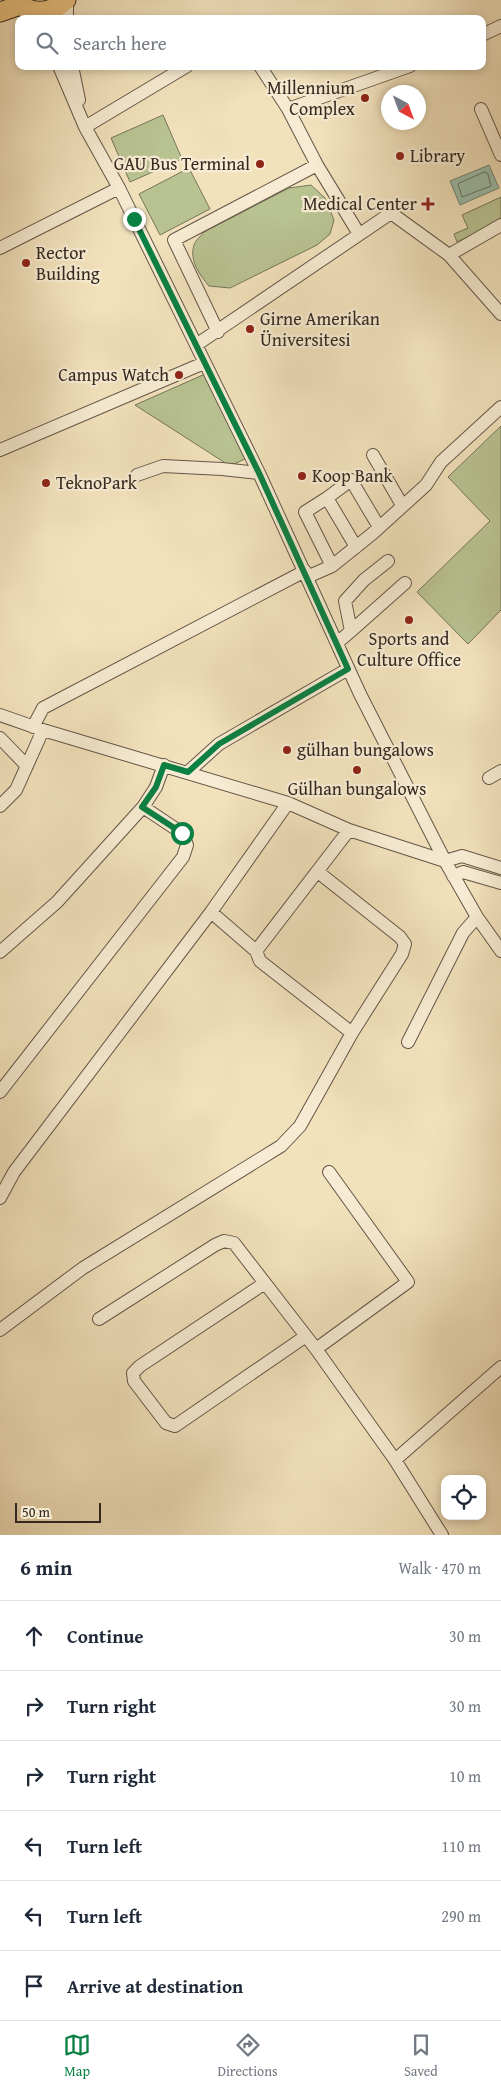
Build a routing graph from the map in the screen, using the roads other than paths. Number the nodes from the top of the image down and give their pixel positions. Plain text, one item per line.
1 (67, 0) edge
2 (22, 8) edge
3 (0, 12) edge
4 (67, 15) edge
5 (501, 26) edge
6 (486, 33) edge
7 (60, 70) edge
8 (73, 70) edge
9 (180, 70) edge
10 (263, 70) edge
11 (399, 70) edge
12 (288, 109) junction
13 (481, 109) dead end
14 (86, 127) junction
15 (501, 155) edge
16 (317, 165) junction
17 (119, 188) junction
18 (501, 226) edge
19 (359, 234) junction
20 (0, 248) edge
21 (449, 256) junction
22 (501, 314) edge
23 (218, 332) junction
24 (196, 345) junction
25 (204, 363) junction
26 (501, 407) edge
27 (0, 450) edge
28 (372, 456) dead end
29 (259, 473) junction
30 (137, 475) dead end
31 (327, 498) junction
32 (402, 505) junction
33 (379, 527) junction
34 (356, 547) junction
35 (388, 561) dead end
36 (332, 566) junction
37 (306, 574) junction
38 (406, 583) dead end
39 (351, 631) junction
40 (337, 643) junction
41 (348, 669) junction
42 (0, 715) edge
43 (38, 728) junction
44 (0, 738) edge
45 (164, 765) junction
46 (27, 766) junction
47 (501, 771) edge
48 (188, 772) junction
49 (489, 778) dead end
50 (288, 803) junction
51 (0, 806) edge
52 (142, 807) junction
53 (348, 830) junction
54 (445, 861) junction
55 (501, 868) edge
56 (318, 872) junction
57 (453, 876) junction
58 (501, 883) edge
59 (211, 912) junction
60 (477, 917) junction
61 (256, 951) junction
62 (501, 951) edge
63 (0, 952) edge
64 (352, 1033) junction
65 (408, 1042) dead end
66 (0, 1092) edge
67 (329, 1172) dead end
68 (0, 1198) edge
69 (265, 1283) junction
70 (99, 1319) dead end
71 (0, 1330) edge
72 (306, 1336) junction
73 (316, 1350) junction
74 (501, 1367) edge
75 (395, 1460) junction
76 (442, 1535) edge

1 - 2 highway
1 - 4 street
2 - 3 highway
5 - 6 street
7 - 14 street
8 - 14 street
9 - 14 street
10 - 12 street
11 - 12 street
12 - 16 street
13 - 15 street
14 - 17 street
16 - 19 street
16 - 23 street
17 - 20 street
17 - 24 street
18 - 21 street
19 - 21 street
19 - 23 street
21 - 22 street
23 - 24 street
24 - 25 street
25 - 27 street
25 - 29 street
26 - 32 street
28 - 32 street
29 - 30 street
29 - 37 street
31 - 33 street
31 - 34 street
31 - 36 street
32 - 33 street
33 - 34 street
34 - 36 street
35 - 39 street
36 - 37 street
37 - 40 street
37 - 43 street
38 - 39 street
39 - 40 street
40 - 41 street
41 - 48 street
41 - 54 street
42 - 43 street
43 - 45 street
43 - 46 street
44 - 46 street
45 - 48 street
45 - 52 street
46 - 51 street
47 - 49 street
48 - 50 street
50 - 53 street
50 - 59 street
52 - 63 street
52 - 66 street
53 - 54 street
53 - 56 street
54 - 55 street
54 - 57 street
56 - 61 street
56 - 64 street
57 - 58 street
57 - 60 street
59 - 61 street
59 - 68 street
60 - 62 street
60 - 65 street
61 - 64 street
64 - 71 street
67 - 73 street
69 - 70 street
69 - 72 street
69 - 72 street
72 - 73 street
73 - 75 street
74 - 75 street
75 - 76 street

